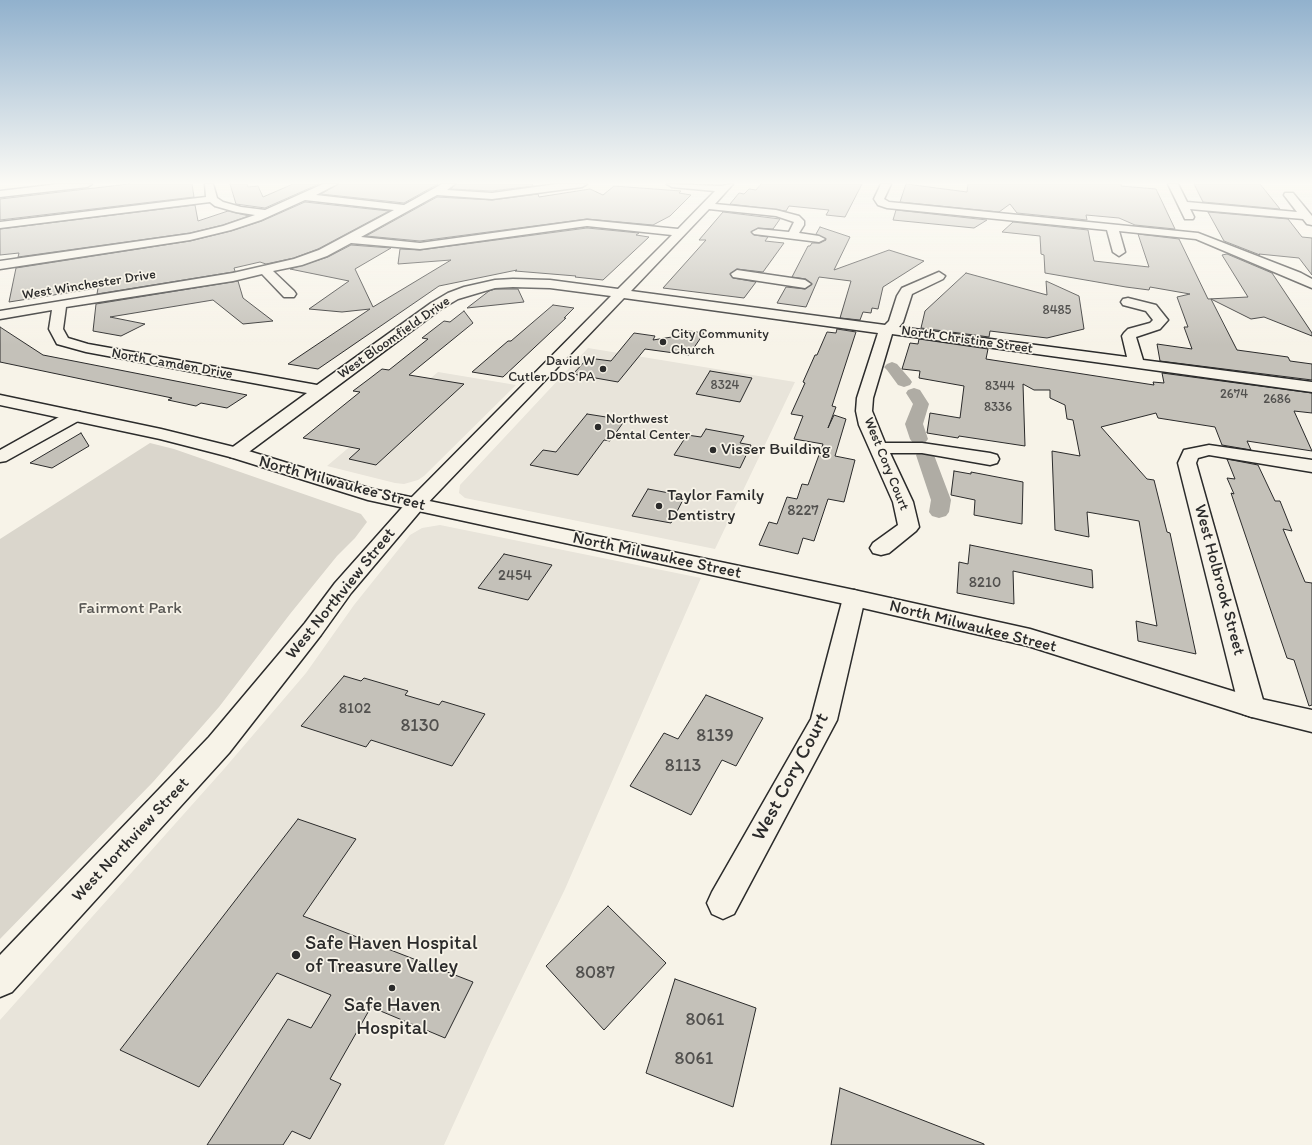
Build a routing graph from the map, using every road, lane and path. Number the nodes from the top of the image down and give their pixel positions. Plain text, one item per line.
1 (187, 237) edge
2 (482, 237) edge
3 (677, 237) edge
4 (805, 237) edge
5 (1115, 237) edge
6 (1202, 237) edge
7 (349, 238) joint
8 (819, 239) dead end
9 (1118, 252) dead end
10 (0, 264) edge
11 (266, 271) junction
12 (737, 274) dead end
13 (939, 276) dead end
14 (772, 280) junction
15 (805, 284) dead end
16 (1312, 284) edge
17 (289, 294) dead end
18 (621, 294) junction
19 (759, 301) junction
20 (1128, 302) dead end
21 (60, 304) junction
22 (0, 315) edge
23 (888, 330) junction
24 (1136, 363) junction
25 (1312, 387) edge
26 (320, 391) junction
27 (0, 400) edge
28 (74, 416) junction
29 (878, 448) junction
30 (236, 453) junction
31 (0, 457) edge
32 (990, 459) dead end
33 (1312, 466) edge
34 (415, 505) junction
35 (881, 548) dead end
36 (854, 598) junction
37 (1252, 707) junction
38 (1312, 721) edge
39 (723, 903) dead end
40 (0, 980) edge

1 - 10 street
2 - 7 street
3 - 18 street, West Northview Street
4 - 8 street
5 - 9 street
6 - 16 street
7 - 11 street, West Winchester Drive
11 - 17 street
11 - 21 street, West Winchester Drive
12 - 14 street
13 - 23 street, West Cory Court
14 - 15 street
14 - 19 street
18 - 19 street, North Christine Street
18 - 26 street, West Bloomfield Drive
18 - 34 street, West Northview Street
19 - 23 street, North Christine Street
20 - 24 street
21 - 22 street, West Winchester Drive
21 - 26 street, North Camden Drive
23 - 24 street, North Christine Street
23 - 29 street, West Cory Court
24 - 25 street, North Christine Street
26 - 30 street, West Bloomfield Drive
27 - 28 street, North Milwaukee Street
28 - 30 street, North Milwaukee Street
28 - 31 street
29 - 32 street
29 - 35 street, West Cory Court
30 - 34 street, North Milwaukee Street
33 - 37 street, West Holbrook Street
34 - 36 street, North Milwaukee Street
34 - 40 street, West Northview Street
36 - 37 street, North Milwaukee Street
36 - 39 street, West Cory Court
37 - 38 street, North Milwaukee Street

